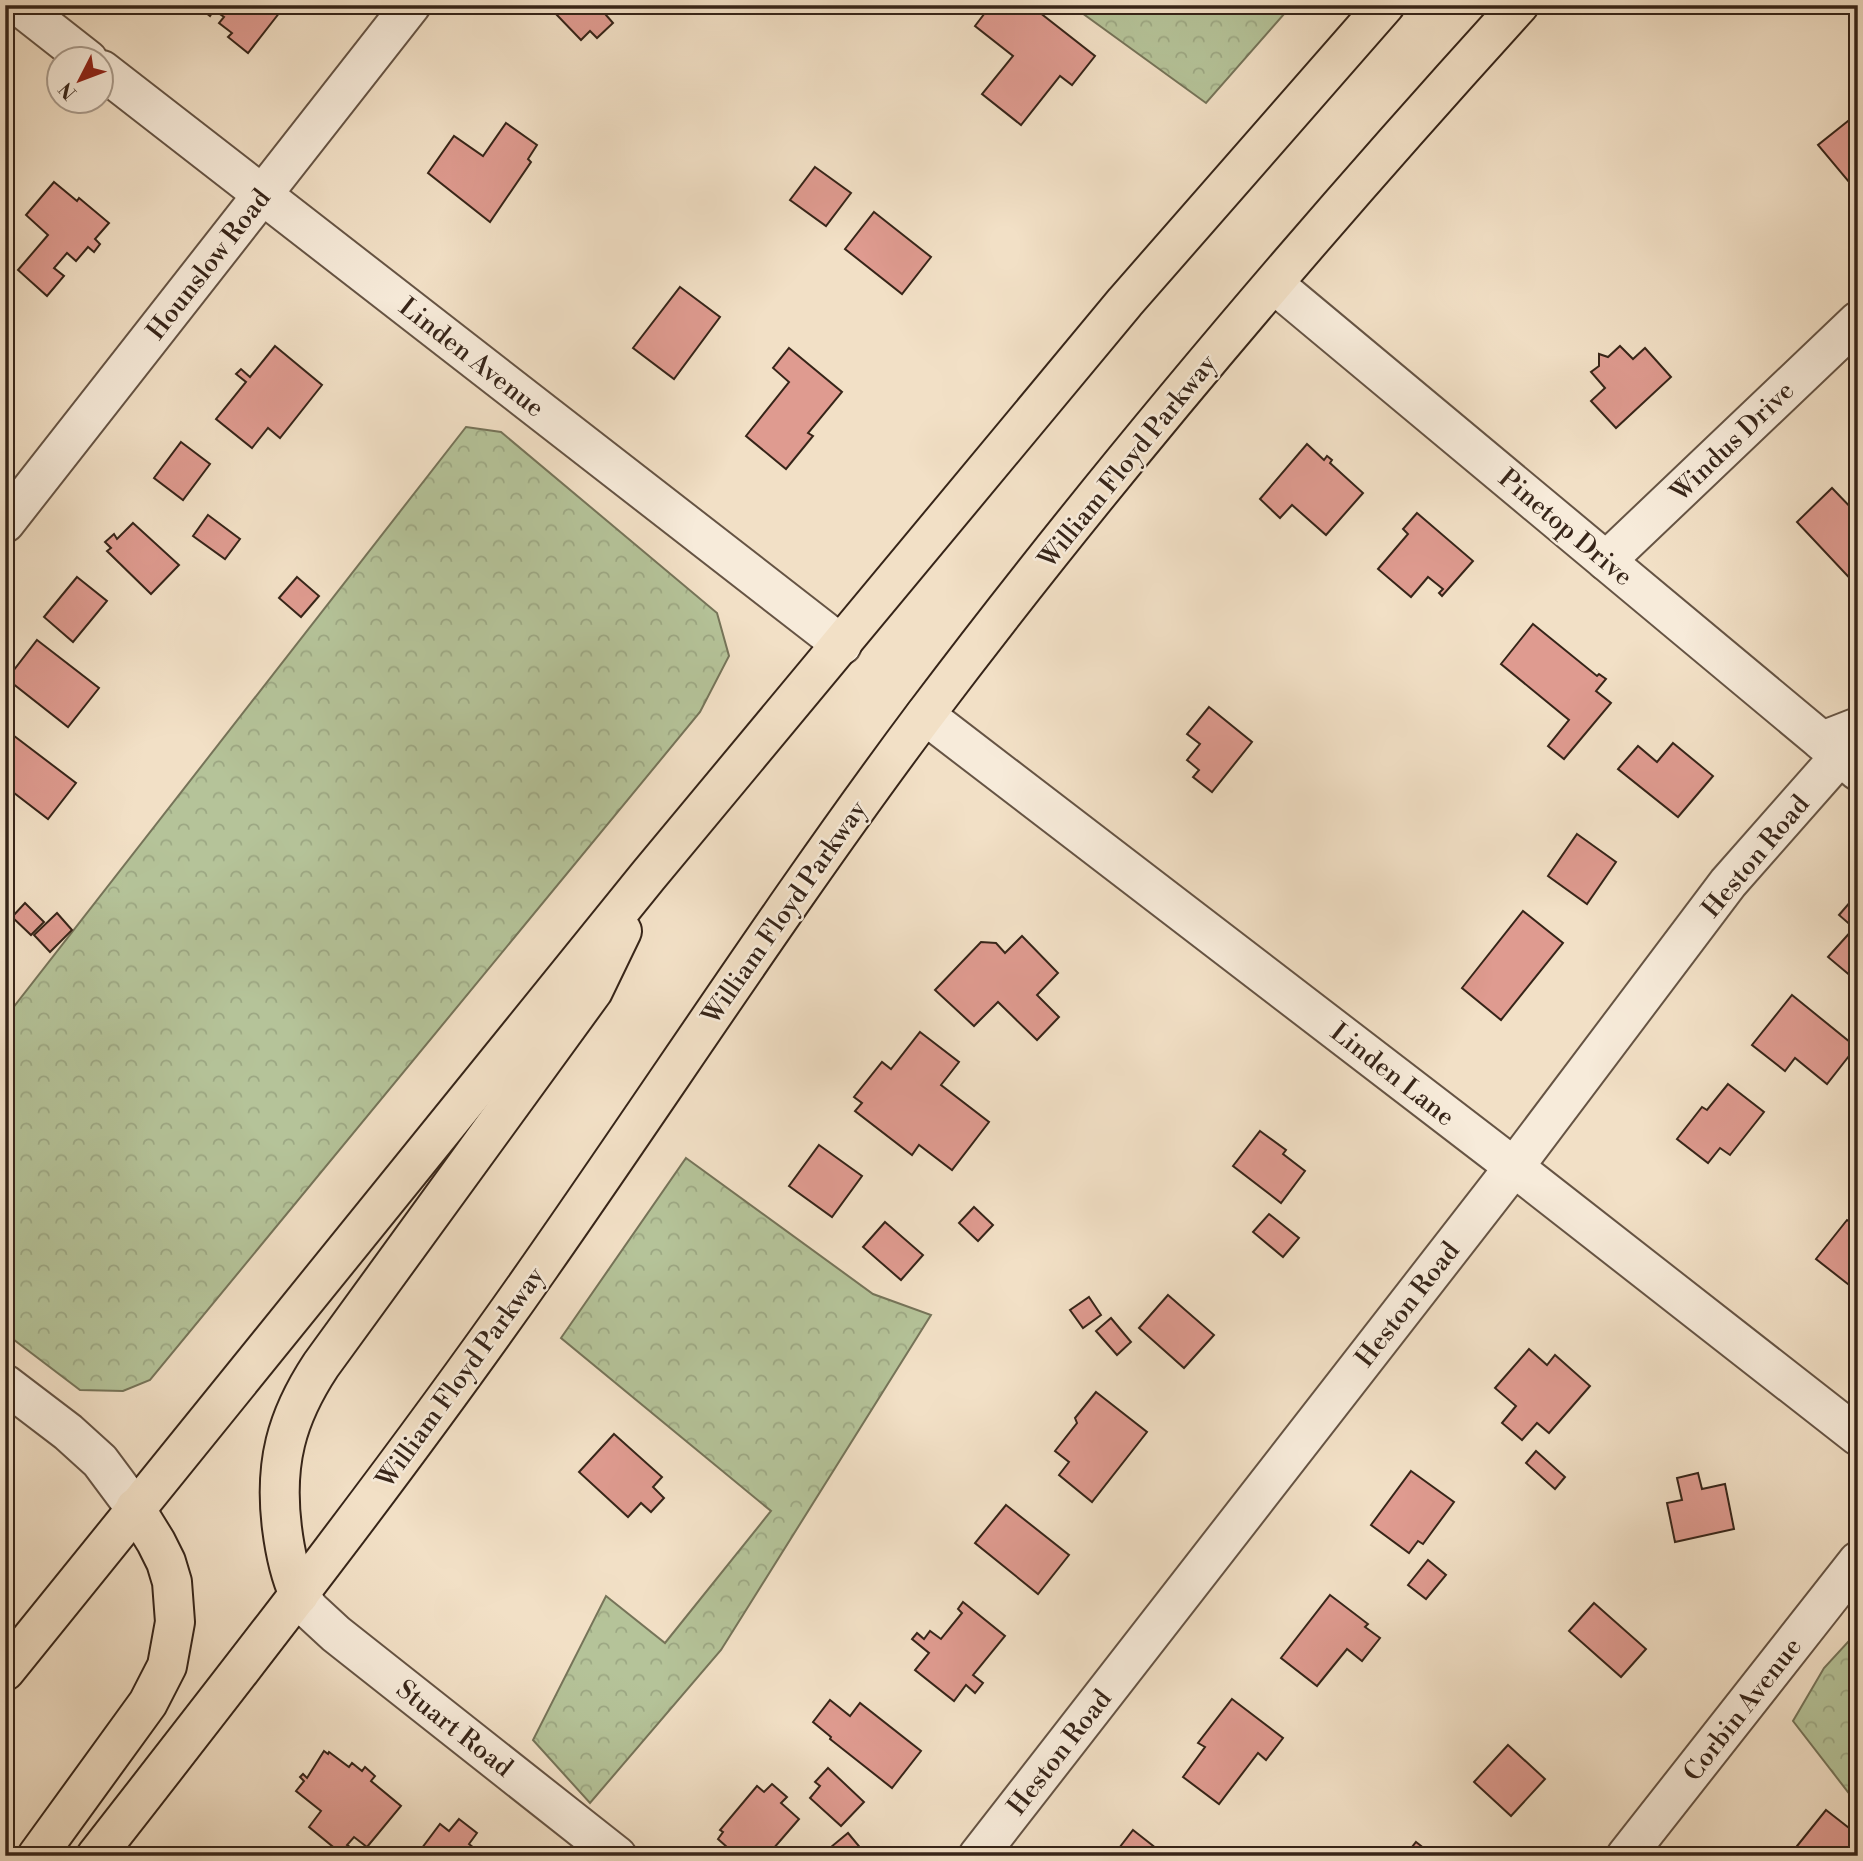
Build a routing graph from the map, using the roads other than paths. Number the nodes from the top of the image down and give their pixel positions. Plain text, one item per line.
1 (18, 5) edge
2 (411, 5) edge
3 (1385, 5) edge
4 (1519, 5) edge
5 (70, 46) edge
6 (116, 81) edge
7 (262, 194) junction
8 (1274, 284) junction
9 (1858, 321) edge
10 (5, 523) edge
11 (1606, 561) junction
12 (842, 645) junction
13 (925, 715) junction
14 (1845, 749) edge
15 (648, 876) junction
16 (1514, 1167) junction
17 (5, 1384) edge
18 (1858, 1436) edge
19 (135, 1508) junction
20 (1858, 1561) edge
21 (299, 1595) junction
22 (5, 1671) edge
23 (37, 1856) edge
24 (96, 1856) edge
25 (617, 1856) edge
26 (978, 1856) edge
27 (1626, 1856) edge

1 - 5 street
2 - 7 street, Hounslow Road
3 - 12 highway
4 - 8 highway, William Floyd Parkway
6 - 7 street, Linden Avenue
7 - 10 street, Hounslow Road
7 - 12 street, Linden Avenue
8 - 11 street, Pinetop Drive
8 - 13 highway, William Floyd Parkway
9 - 11 street, Windus Drive
11 - 14 street, Pinetop Drive
12 - 15 highway
13 - 16 street, Linden Lane
13 - 21 highway, William Floyd Parkway
14 - 16 street, Heston Road
15 - 19 highway
15 - 21 highway
16 - 18 street, Linden Lane
16 - 26 street, Heston Road
17 - 19 street
19 - 22 highway
19 - 23 highway
20 - 27 street, Corbin Avenue
21 - 24 highway, William Floyd Parkway
21 - 25 street, Stuart Road

